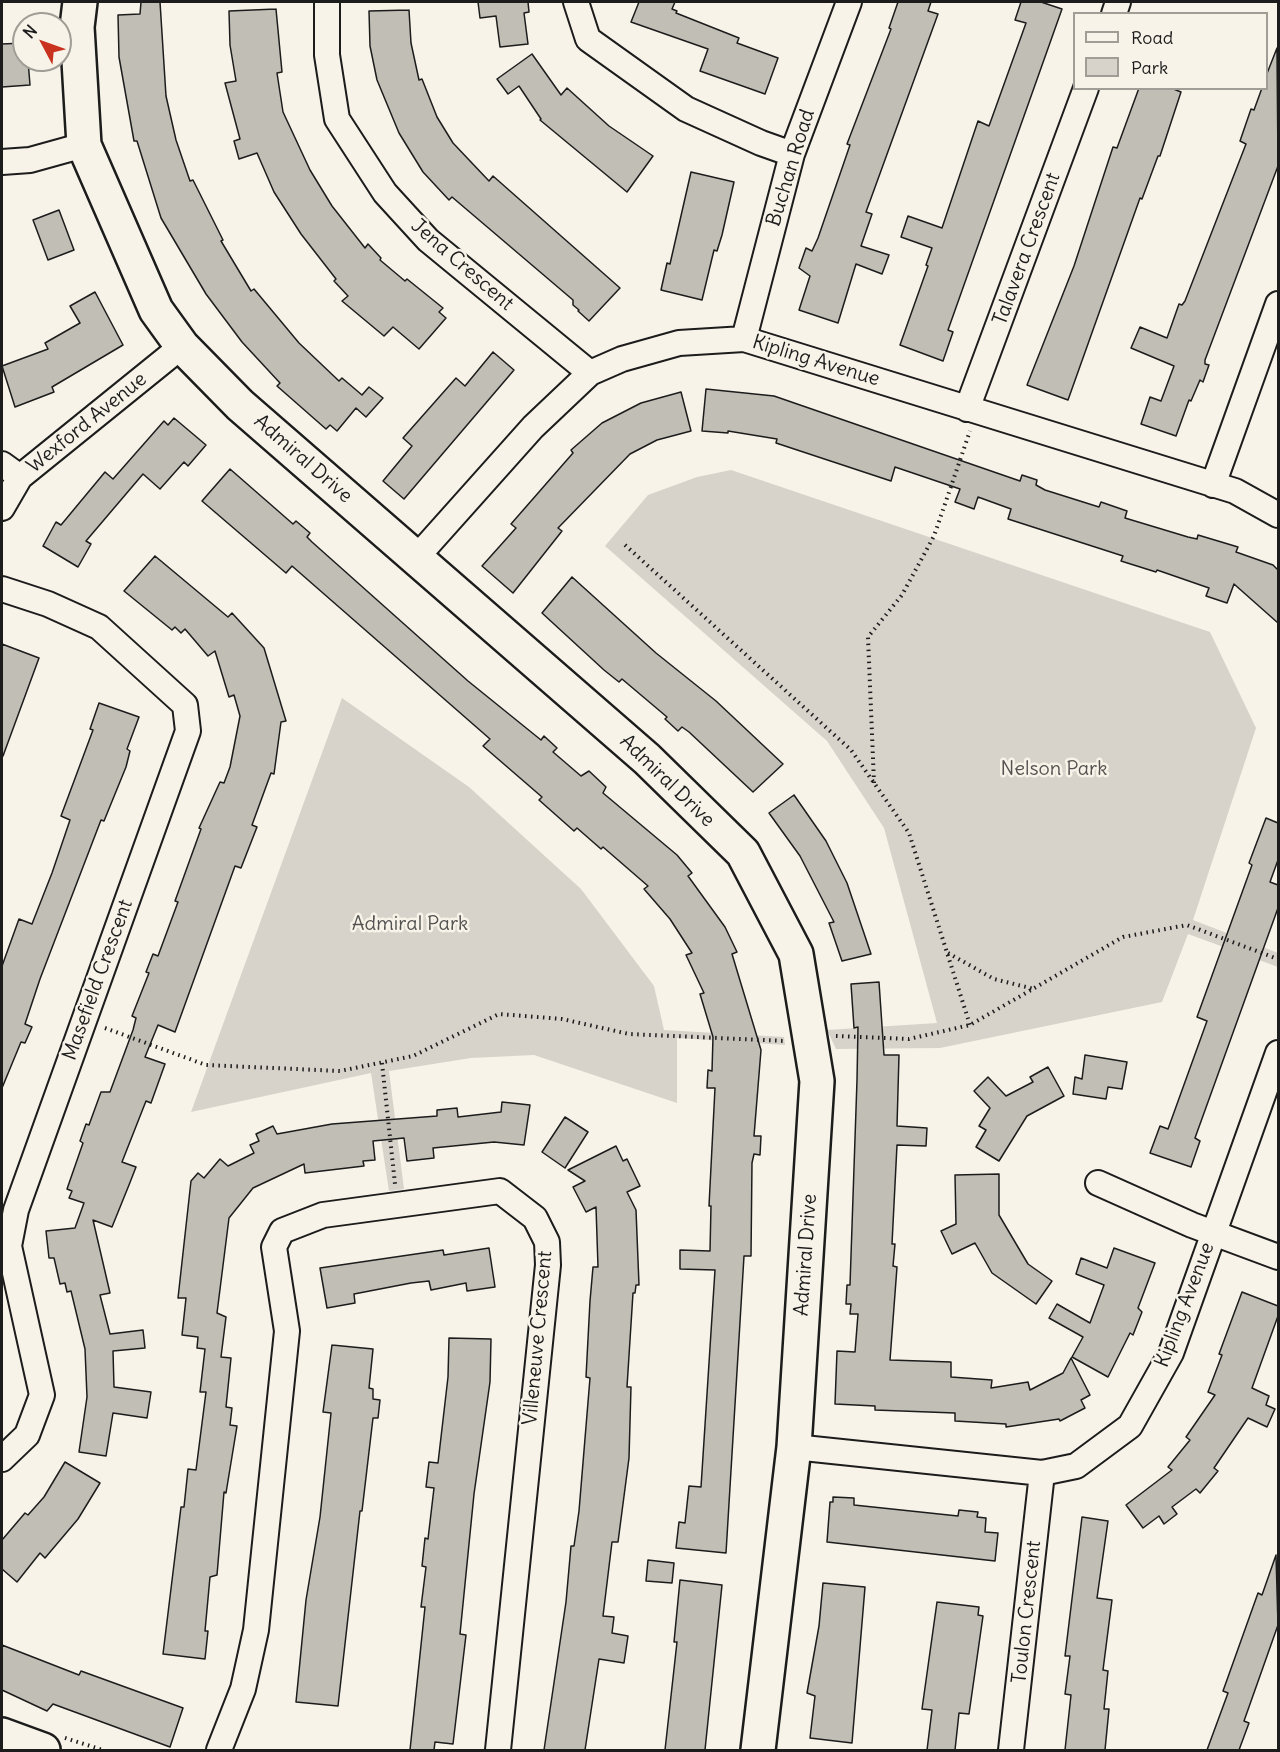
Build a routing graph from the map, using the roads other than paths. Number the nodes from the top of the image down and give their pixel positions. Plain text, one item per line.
1 (80, 2) edge
2 (327, 2) edge
3 (576, 2) edge
4 (849, 2) edge
5 (1085, 90) edge
6 (84, 145) junction
7 (792, 154) junction
8 (2, 162) edge
9 (1278, 304) edge
10 (744, 339) junction
11 (182, 346) junction
12 (590, 373) junction
13 (969, 420) junction
14 (11, 470) edge
15 (1213, 485) junction
16 (2, 508) edge
17 (1278, 515) edge
18 (416, 558) junction
19 (2, 589) edge
20 (1278, 1053) edge
21 (1098, 1183) dead end
22 (1213, 1233) junction
23 (1278, 1257) edge
24 (794, 1448) junction
25 (2, 1459) edge
26 (1042, 1473) junction
27 (2, 1735) edge
28 (43, 1750) edge
29 (219, 1750) edge
30 (498, 1750) edge
31 (758, 1750) edge
32 (1011, 1750) edge

1 - 6 street, Admiral Drive
2 - 12 street, Jena Crescent
3 - 7 street
4 - 7 street, Buchan Road
5 - 13 street, Talavera Crescent
6 - 8 street
6 - 11 street, Admiral Drive
7 - 10 street, Buchan Road
9 - 15 street
10 - 12 street, Kipling Avenue
10 - 13 street, Kipling Avenue
11 - 14 street, Wexford Avenue
11 - 18 street, Admiral Drive
12 - 18 street, Kipling Avenue
13 - 15 street, Kipling Avenue
14 - 16 street, Wexford Avenue
15 - 17 street, Kipling Avenue
18 - 24 street, Admiral Drive
19 - 25 street, Masefield Crescent
20 - 22 street, Kipling Avenue
21 - 22 street
22 - 23 street
22 - 26 street, Kipling Avenue
24 - 26 street, Kipling Avenue
24 - 31 street, Admiral Drive
26 - 32 street, Toulon Crescent
27 - 28 street
29 - 30 street, Villeneuve Crescent

